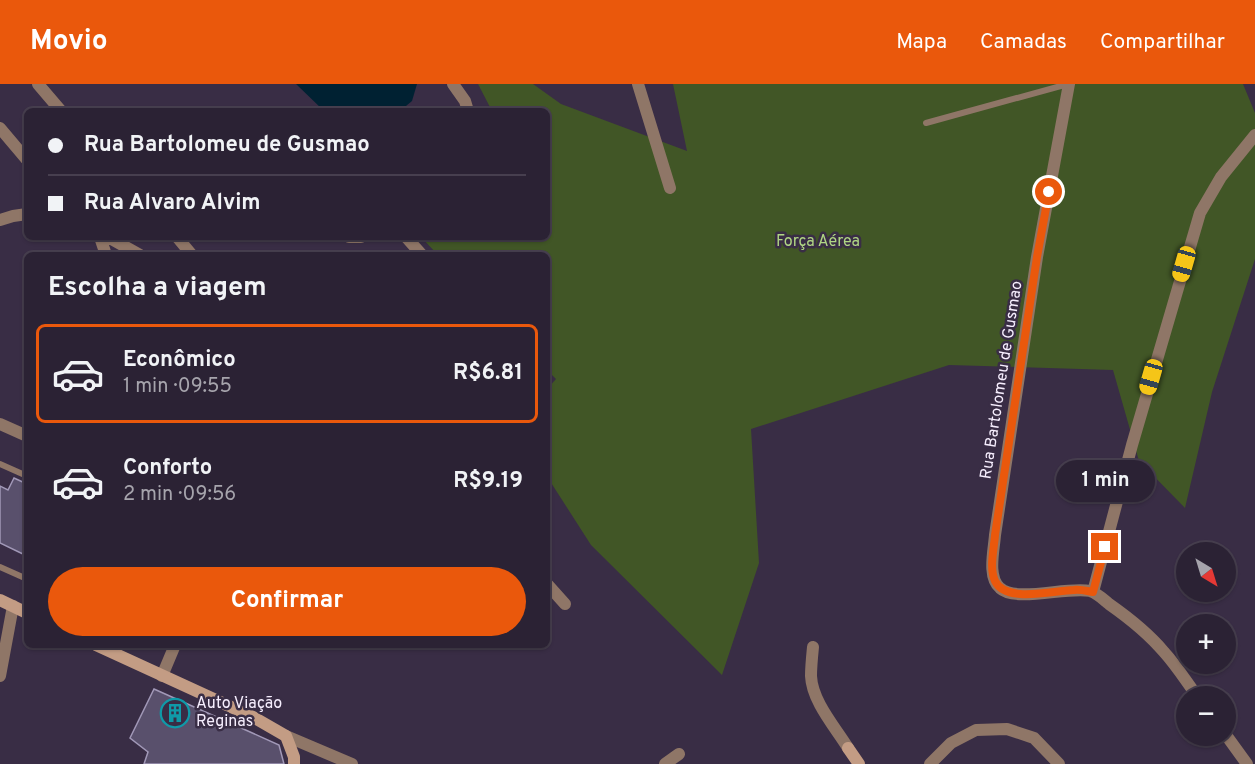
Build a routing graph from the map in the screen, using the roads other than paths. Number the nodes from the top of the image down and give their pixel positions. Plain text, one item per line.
1 (38, 84) edge
2 (453, 84) edge
3 (638, 84) edge
4 (1068, 84) edge
5 (58, 108) edge
6 (467, 108) edge
7 (926, 123) dead end
8 (0, 128) edge
9 (1255, 135) edge
10 (24, 156) edge
11 (670, 188) dead end
12 (24, 214) edge
13 (0, 220) edge
14 (113, 240) edge
15 (180, 240) edge
16 (409, 240) edge
17 (135, 252) edge
18 (190, 252) edge
19 (419, 252) edge
20 (0, 424) edge
21 (24, 435) edge
22 (0, 464) edge
23 (24, 475) edge
24 (0, 567) edge
25 (24, 578) edge
26 (550, 587) edge
27 (1093, 592) junction
28 (0, 600) edge
29 (565, 604) dead end
30 (13, 606) junction
31 (24, 612) edge
32 (813, 647) dead end
33 (102, 648) edge
34 (174, 648) edge
35 (0, 676) edge
36 (162, 676) junction
37 (1190, 686) edge
38 (286, 736) junction
39 (1234, 746) edge
40 (848, 748) joint
41 (679, 754) dead end
42 (294, 764) edge
43 (352, 764) edge
44 (665, 764) edge
45 (859, 764) edge
46 (930, 764) edge
47 (1059, 764) edge
48 (1247, 764) edge

1 - 5 street
2 - 6 street
3 - 11 street
4 - 7 lane
4 - 27 street, Rua Bartolomeu de Gusmao
8 - 10 street
9 - 27 street
12 - 13 street
14 - 17 street
15 - 18 street
16 - 19 street
20 - 21 street
22 - 23 lane
24 - 25 lane
26 - 29 street
27 - 37 street
28 - 30 main road
30 - 31 main road
30 - 35 street
32 - 40 street
33 - 36 main road
34 - 36 street
36 - 38 main road
38 - 42 main road
38 - 43 street
39 - 48 street
40 - 45 main road
41 - 44 street
46 - 47 street

